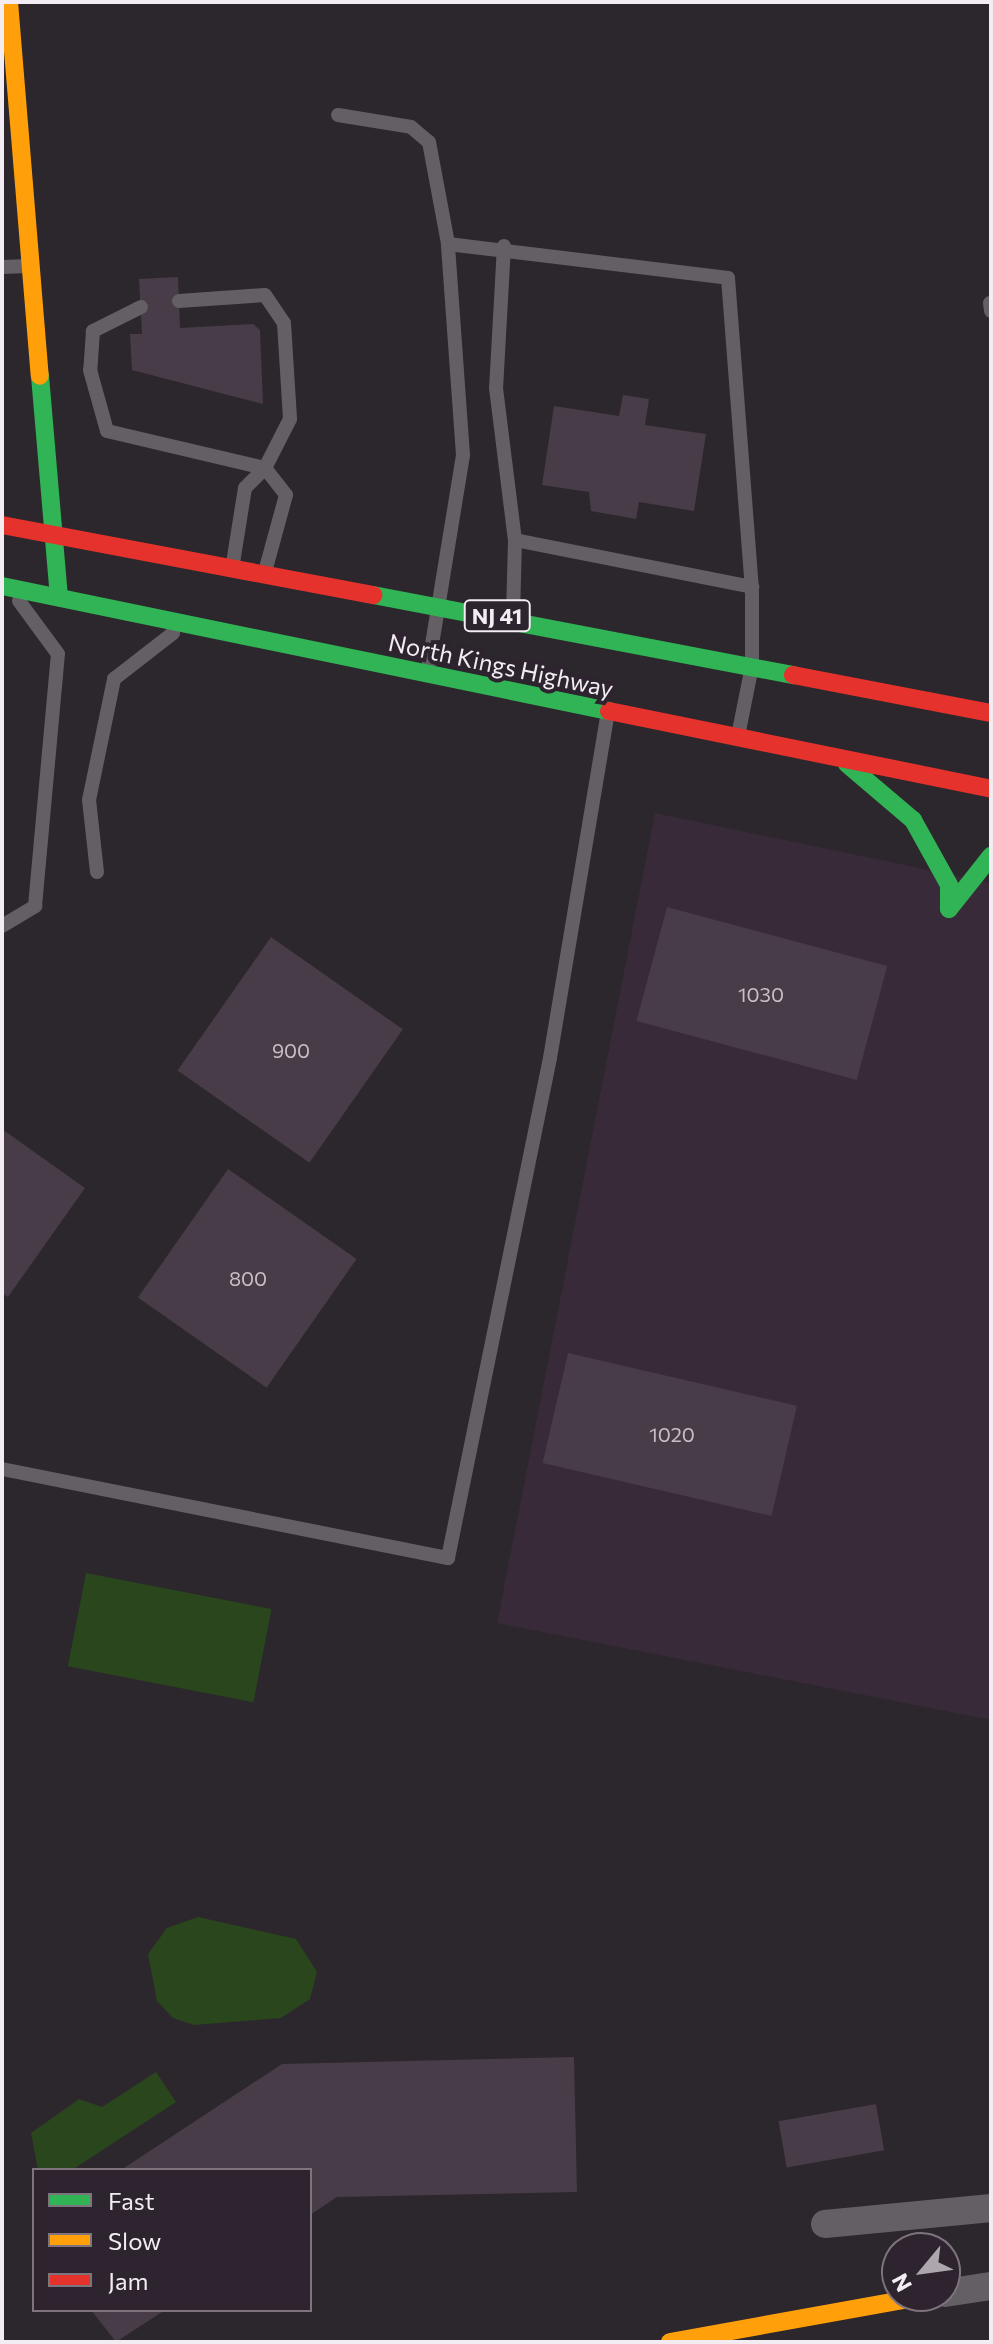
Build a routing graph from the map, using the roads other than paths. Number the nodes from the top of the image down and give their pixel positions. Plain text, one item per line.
1 (9, 2) edge
2 (338, 115) dead end
3 (448, 244) junction
4 (504, 246) junction
5 (29, 266) junction
6 (2, 267) edge
7 (179, 301) dead end
8 (990, 303) edge
9 (141, 307) dead end
10 (991, 311) edge
11 (265, 468) junction
12 (2, 525) edge
13 (53, 534) junction
14 (515, 540) junction
15 (233, 567) junction
16 (265, 573) junction
17 (6, 587) edge
18 (752, 587) junction
19 (59, 597) junction
20 (443, 605) junction
21 (513, 619) junction
22 (189, 624) junction
23 (752, 666) junction
24 (427, 674) junction
25 (608, 712) junction
26 (991, 713) edge
27 (737, 739) junction
28 (842, 760) junction
29 (991, 789) edge
30 (991, 856) edge
31 (97, 872) dead end
32 (2, 926) edge
33 (2, 1469) edge
34 (991, 2208) edge
35 (825, 2224) dead end
36 (991, 2286) edge
37 (961, 2291) edge
38 (881, 2304) edge
39 (670, 2342) edge

1 - 5 main road
2 - 3 lane
3 - 4 lane
3 - 20 lane
4 - 14 lane
4 - 18 lane
5 - 6 lane
5 - 13 main road
7 - 11 lane
8 - 10 lane
9 - 11 lane
11 - 15 lane
11 - 16 lane
12 - 13 main road, North Kings Highway / NJ 41
13 - 15 main road, North Kings Highway / NJ 41
13 - 19 main road
14 - 18 lane
14 - 21 lane
15 - 16 main road, North Kings Highway / NJ 41
16 - 20 main road, North Kings Highway / NJ 41
17 - 19 main road, North Kings Highway
17 - 32 lane
18 - 23 lane
19 - 22 main road, North Kings Highway
20 - 21 main road, North Kings Highway / NJ 41
20 - 24 lane
21 - 23 main road, North Kings Highway / NJ 41
22 - 24 main road, North Kings Highway
22 - 31 lane
23 - 26 main road, North Kings Highway / NJ 41
23 - 27 lane
24 - 25 main road, North Kings Highway
25 - 27 main road, North Kings Highway
25 - 33 lane
27 - 28 main road, North Kings Highway
28 - 29 main road, North Kings Highway
28 - 30 main road
34 - 35 street
36 - 37 street
38 - 39 main road

